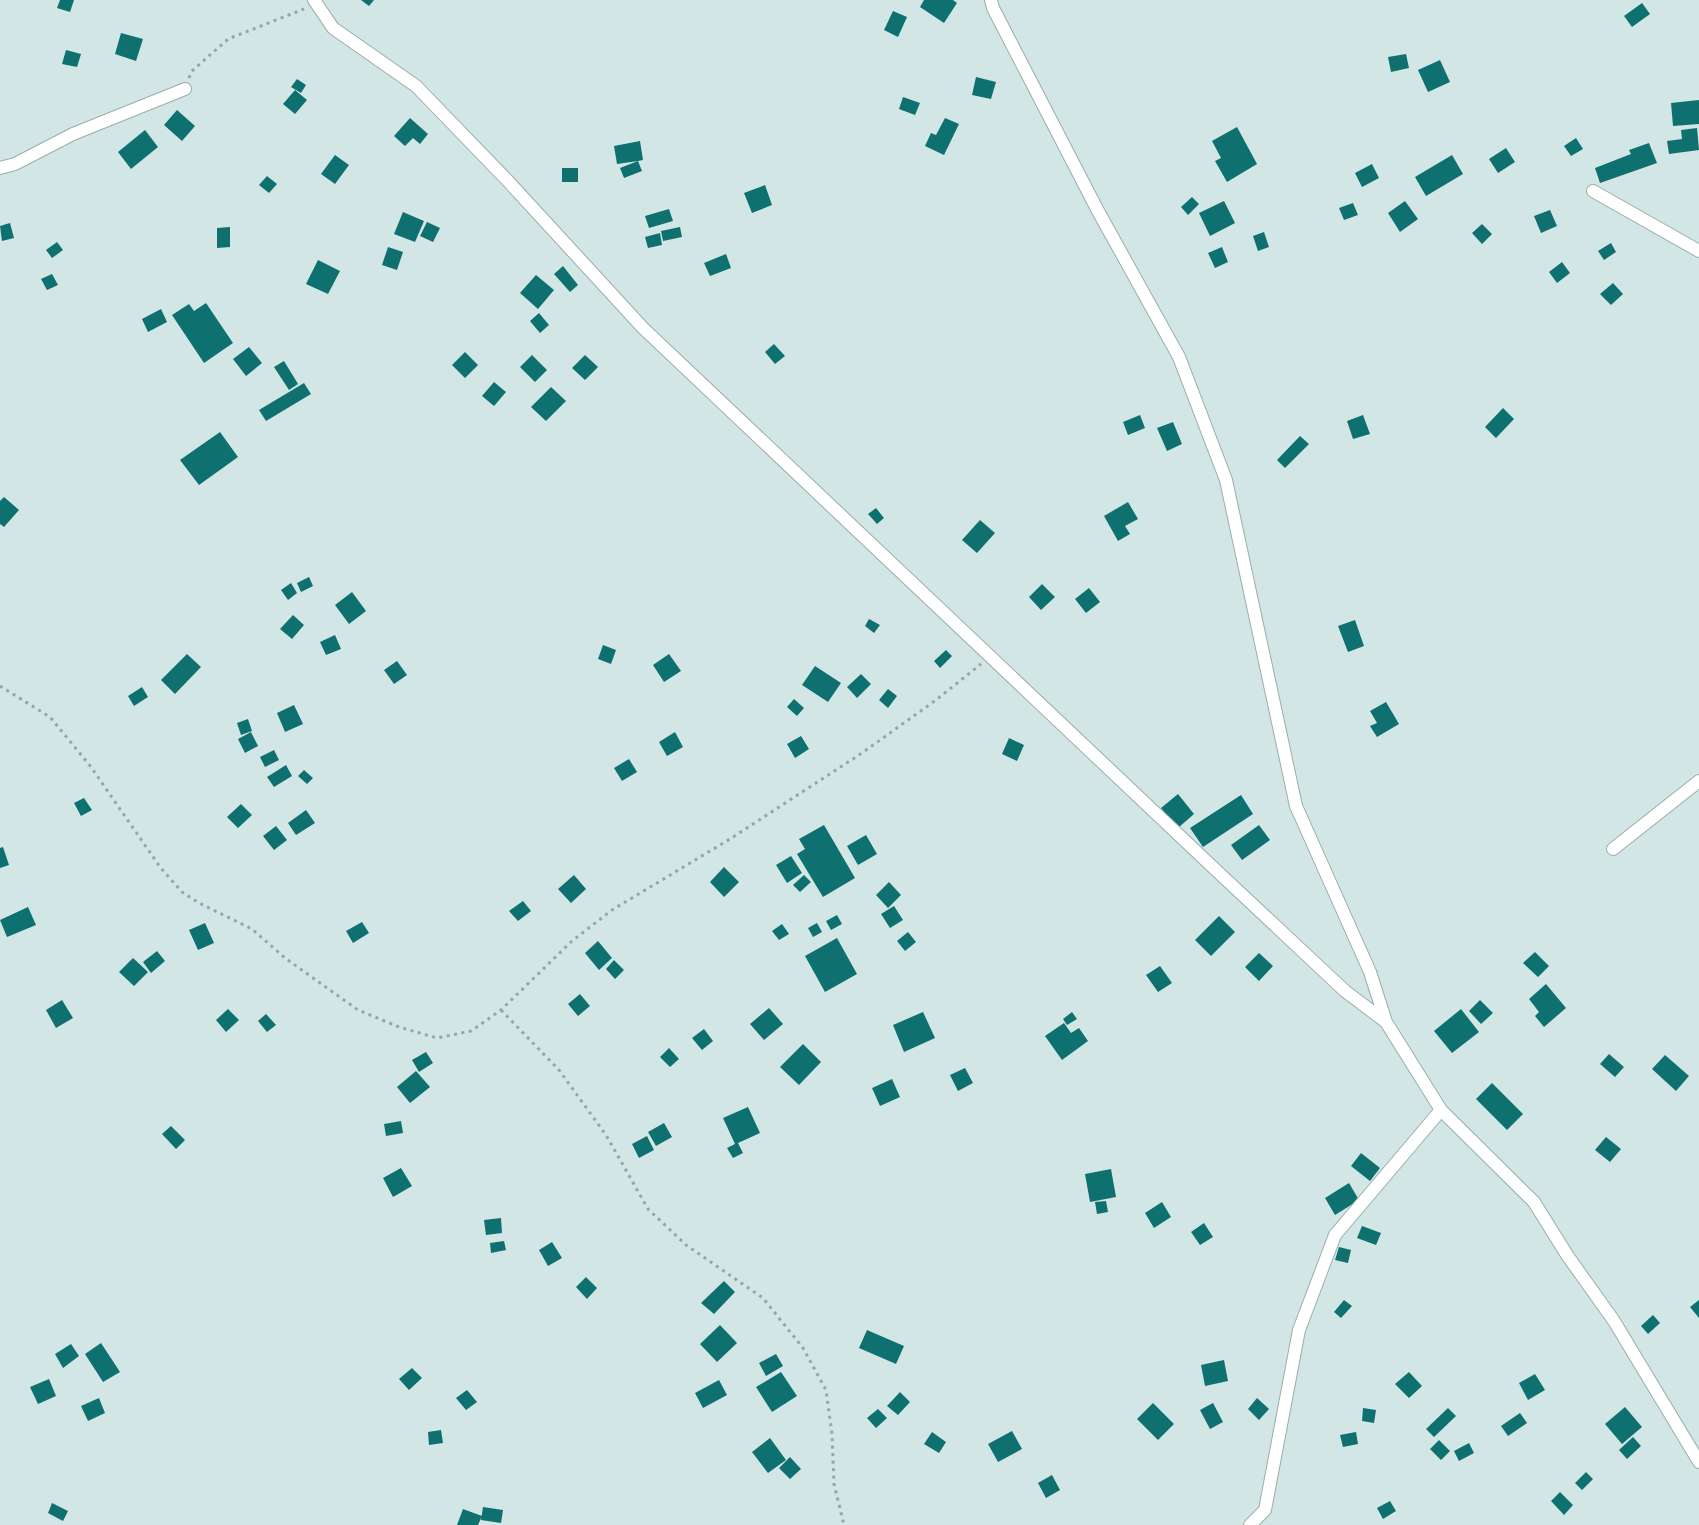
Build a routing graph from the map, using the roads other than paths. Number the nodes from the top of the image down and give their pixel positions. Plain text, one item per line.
1 (991, 0) edge
2 (316, 2) edge
3 (185, 89) road end
4 (0, 168) edge
5 (1593, 191) dead end
6 (1699, 251) edge
7 (1699, 781) edge
8 (1612, 849) dead end
9 (1386, 1022) junction
10 (1441, 1110) junction
11 (1699, 1462) edge
12 (1250, 1525) edge

1 - 9 street
2 - 9 street
3 - 4 street
5 - 6 street
7 - 8 street
9 - 10 street
10 - 11 street
10 - 12 street

